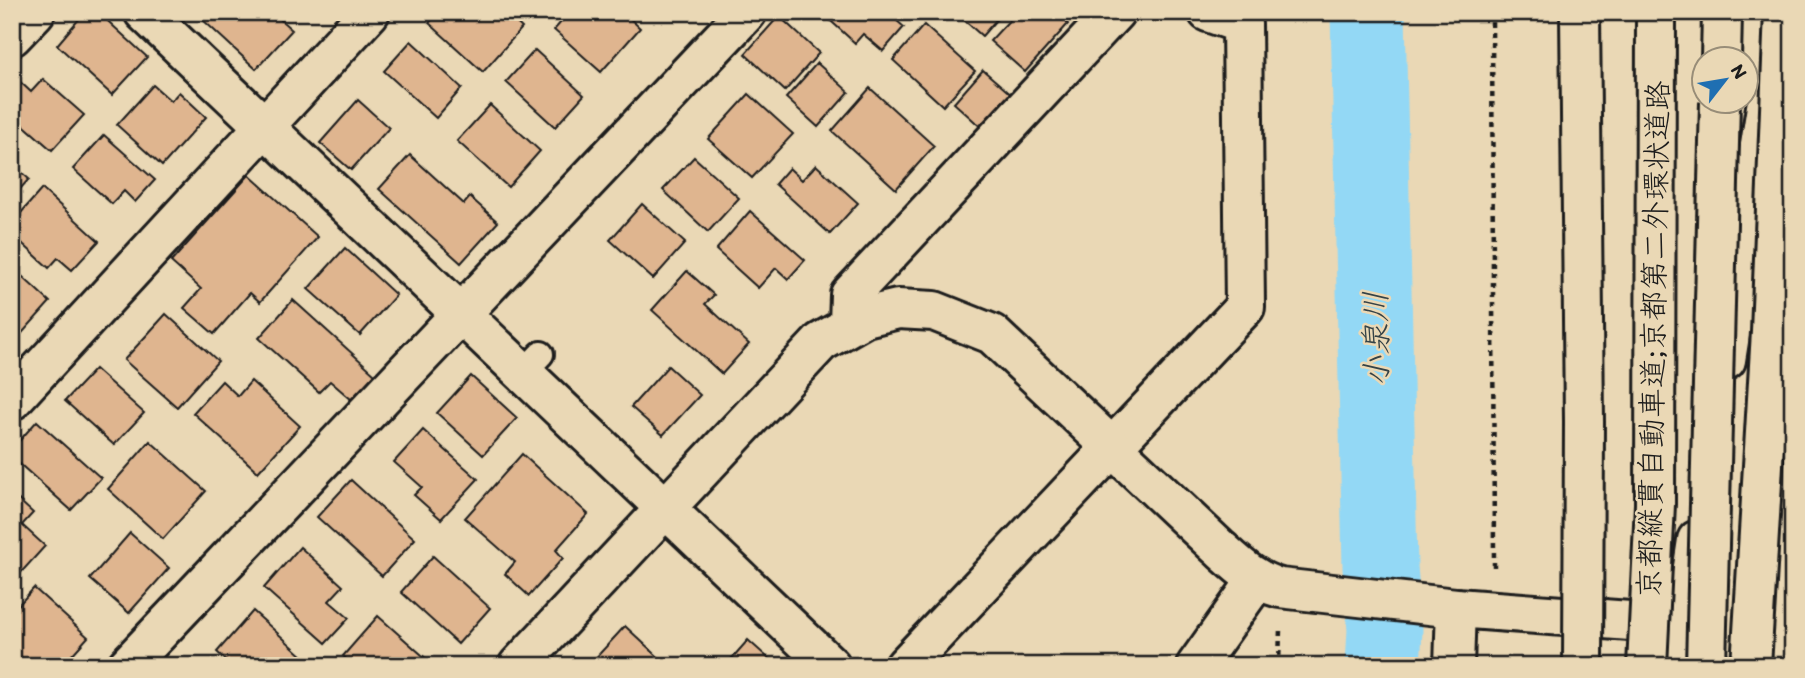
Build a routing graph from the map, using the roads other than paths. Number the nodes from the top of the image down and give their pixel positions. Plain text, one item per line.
1 (35, 12) edge
2 (144, 12) edge
3 (370, 12) edge
4 (747, 12) edge
5 (1115, 12) edge
6 (1208, 12) edge
7 (1580, 12) edge
8 (1656, 12) edge
9 (1722, 12) edge
10 (1777, 12) edge
11 (1784, 12) edge
12 (12, 36) edge
13 (1721, 46) edge
14 (1720, 116) edge
15 (264, 127) junction
16 (461, 313) junction
17 (849, 324) junction
18 (12, 400) edge
19 (1112, 448) junction
20 (666, 508) junction
21 (1257, 580) junction
22 (1451, 607) junction
23 (1684, 625) junction
24 (127, 666) edge
25 (518, 666) edge
26 (831, 666) edge
27 (905, 666) edge
28 (1196, 666) edge
29 (1454, 666) edge
30 (1583, 666) edge
31 (1647, 666) edge
32 (1678, 666) edge
33 (1706, 666) edge
34 (1751, 666) edge

1 - 12 main road
2 - 15 main road
3 - 15 main road
4 - 16 main road
5 - 17 main road
6 - 19 main road
7 - 30 main road, bridge
8 - 31 main road, 京都縦貫自動車道;京都第二外環状道路, bridge
9 - 13 main road
10 - 23 main road
11 - 34 main road, bridge
14 - 33 main road, 京都縦貫自動車道;京都第二外環状道路, bridge
15 - 16 main road
15 - 18 main road
16 - 20 main road
16 - 24 main road
17 - 19 main road
17 - 20 main road
19 - 21 main road
19 - 27 main road
20 - 25 main road
20 - 26 main road
21 - 22 main road
21 - 28 main road
22 - 23 main road
22 - 29 main road
23 - 32 main road

